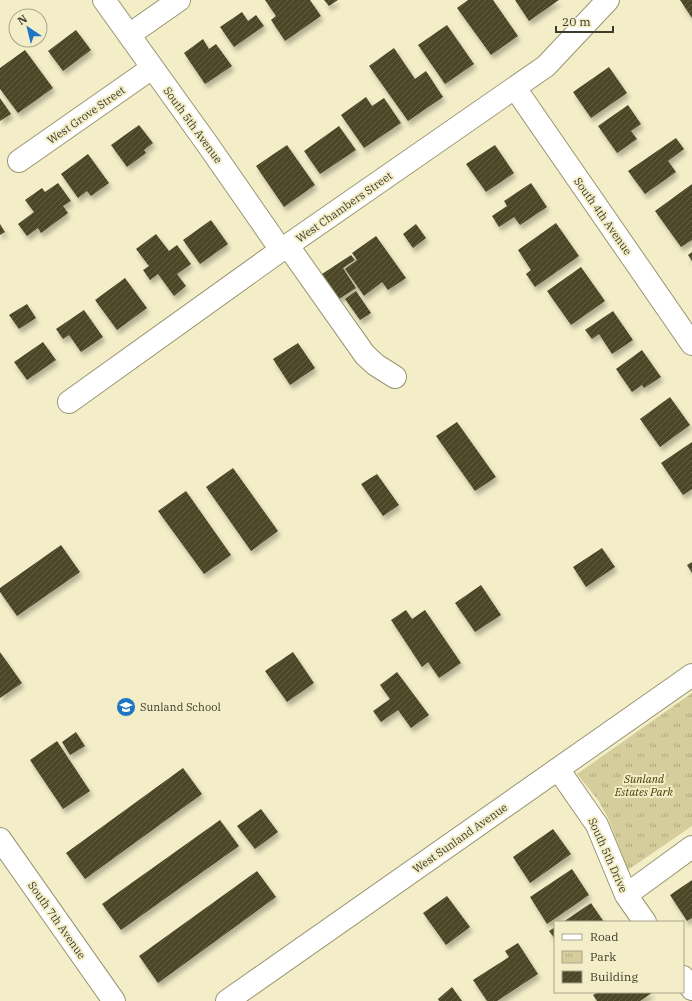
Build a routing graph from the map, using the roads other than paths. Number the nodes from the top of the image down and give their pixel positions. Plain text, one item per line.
1 (104, 0) edge
2 (179, 0) edge
3 (608, 0) edge
4 (129, 35) junction
5 (152, 68) junction
6 (515, 88) junction
7 (19, 161) dead end
8 (284, 248) junction
9 (692, 344) edge
10 (395, 377) dead end
11 (69, 402) dead end
12 (692, 675) edge
13 (558, 770) junction
14 (0, 839) edge
15 (692, 847) edge
16 (626, 895) junction
17 (644, 921) edge
18 (684, 977) edge
19 (692, 989) edge
20 (114, 1001) edge
21 (227, 1001) edge

1 - 4 street, South 5th Avenue
2 - 4 street
3 - 6 street, West Chambers Street
4 - 5 street, South 5th Avenue
5 - 7 street, West Grove Street
5 - 8 street, South 5th Avenue
6 - 8 street, West Chambers Street
6 - 9 street, South 4th Avenue
8 - 10 street, South 5th Avenue
8 - 11 street, West Chambers Street
12 - 13 street, West Sunland Avenue
13 - 16 street, South 5th Drive
13 - 21 street, West Sunland Avenue
14 - 20 street, South 7th Avenue
15 - 16 street
16 - 17 street, South 5th Drive
18 - 19 street

